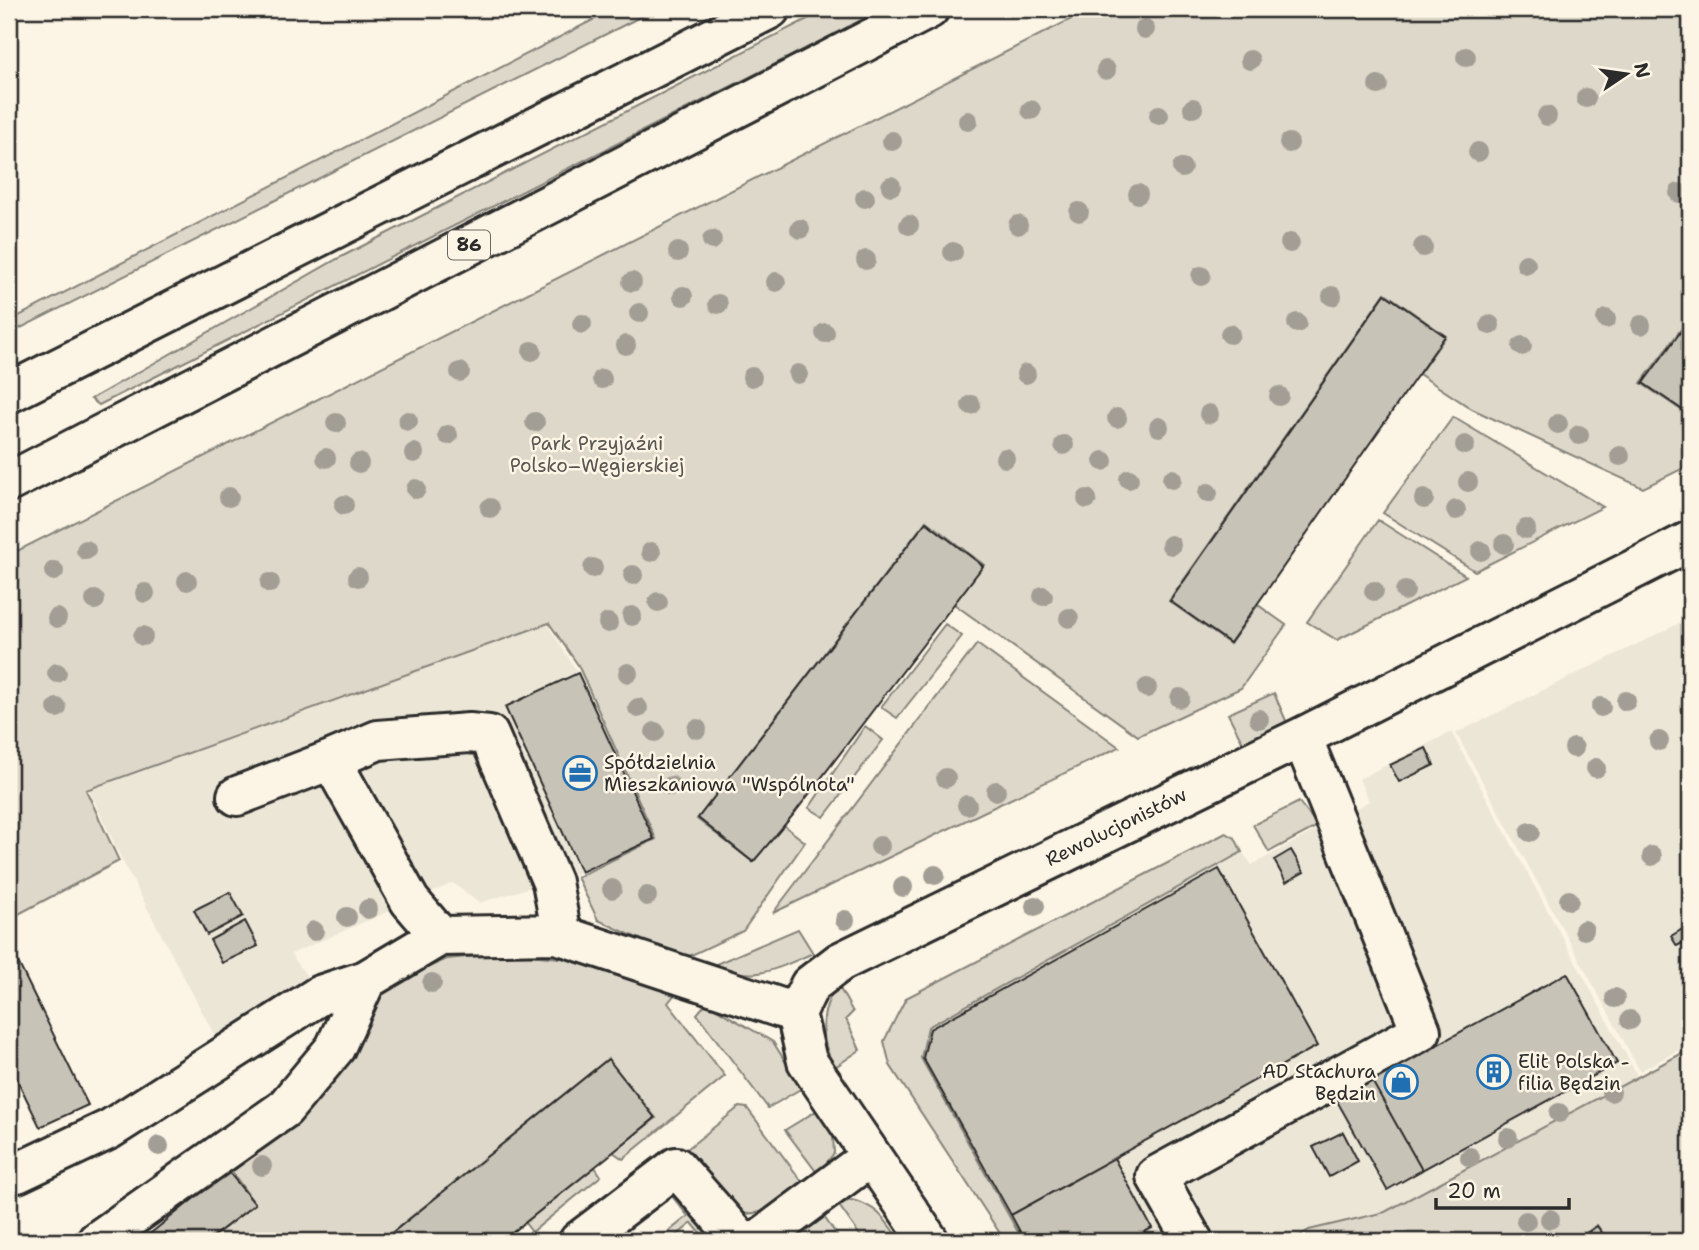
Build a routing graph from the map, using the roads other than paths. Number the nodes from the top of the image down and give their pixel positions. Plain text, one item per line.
1 (770, 9) edge
2 (929, 9) edge
3 (9, 393) edge
4 (9, 482) edge
5 (1690, 541) edge
6 (1302, 737) junction
7 (331, 760) junction
8 (237, 796) dead end
9 (440, 936) junction
10 (562, 936) junction
11 (366, 980) junction
12 (796, 1013) junction
13 (870, 1157) junction
14 (17, 1173) dead end
15 (97, 1241) edge
16 (579, 1241) edge
17 (741, 1241) edge
18 (757, 1241) edge
19 (929, 1241) edge
20 (1193, 1241) edge

1 - 3 main road
2 - 4 main road, 86
5 - 6 main road, Rewolucjonistów
6 - 12 main road, Rewolucjonistów
6 - 20 main road
7 - 8 main road
7 - 9 main road
7 - 10 main road
9 - 10 main road
9 - 11 main road
10 - 12 main road
11 - 14 main road
11 - 15 main road
12 - 13 main road
13 - 18 main road
13 - 19 main road
16 - 17 main road

